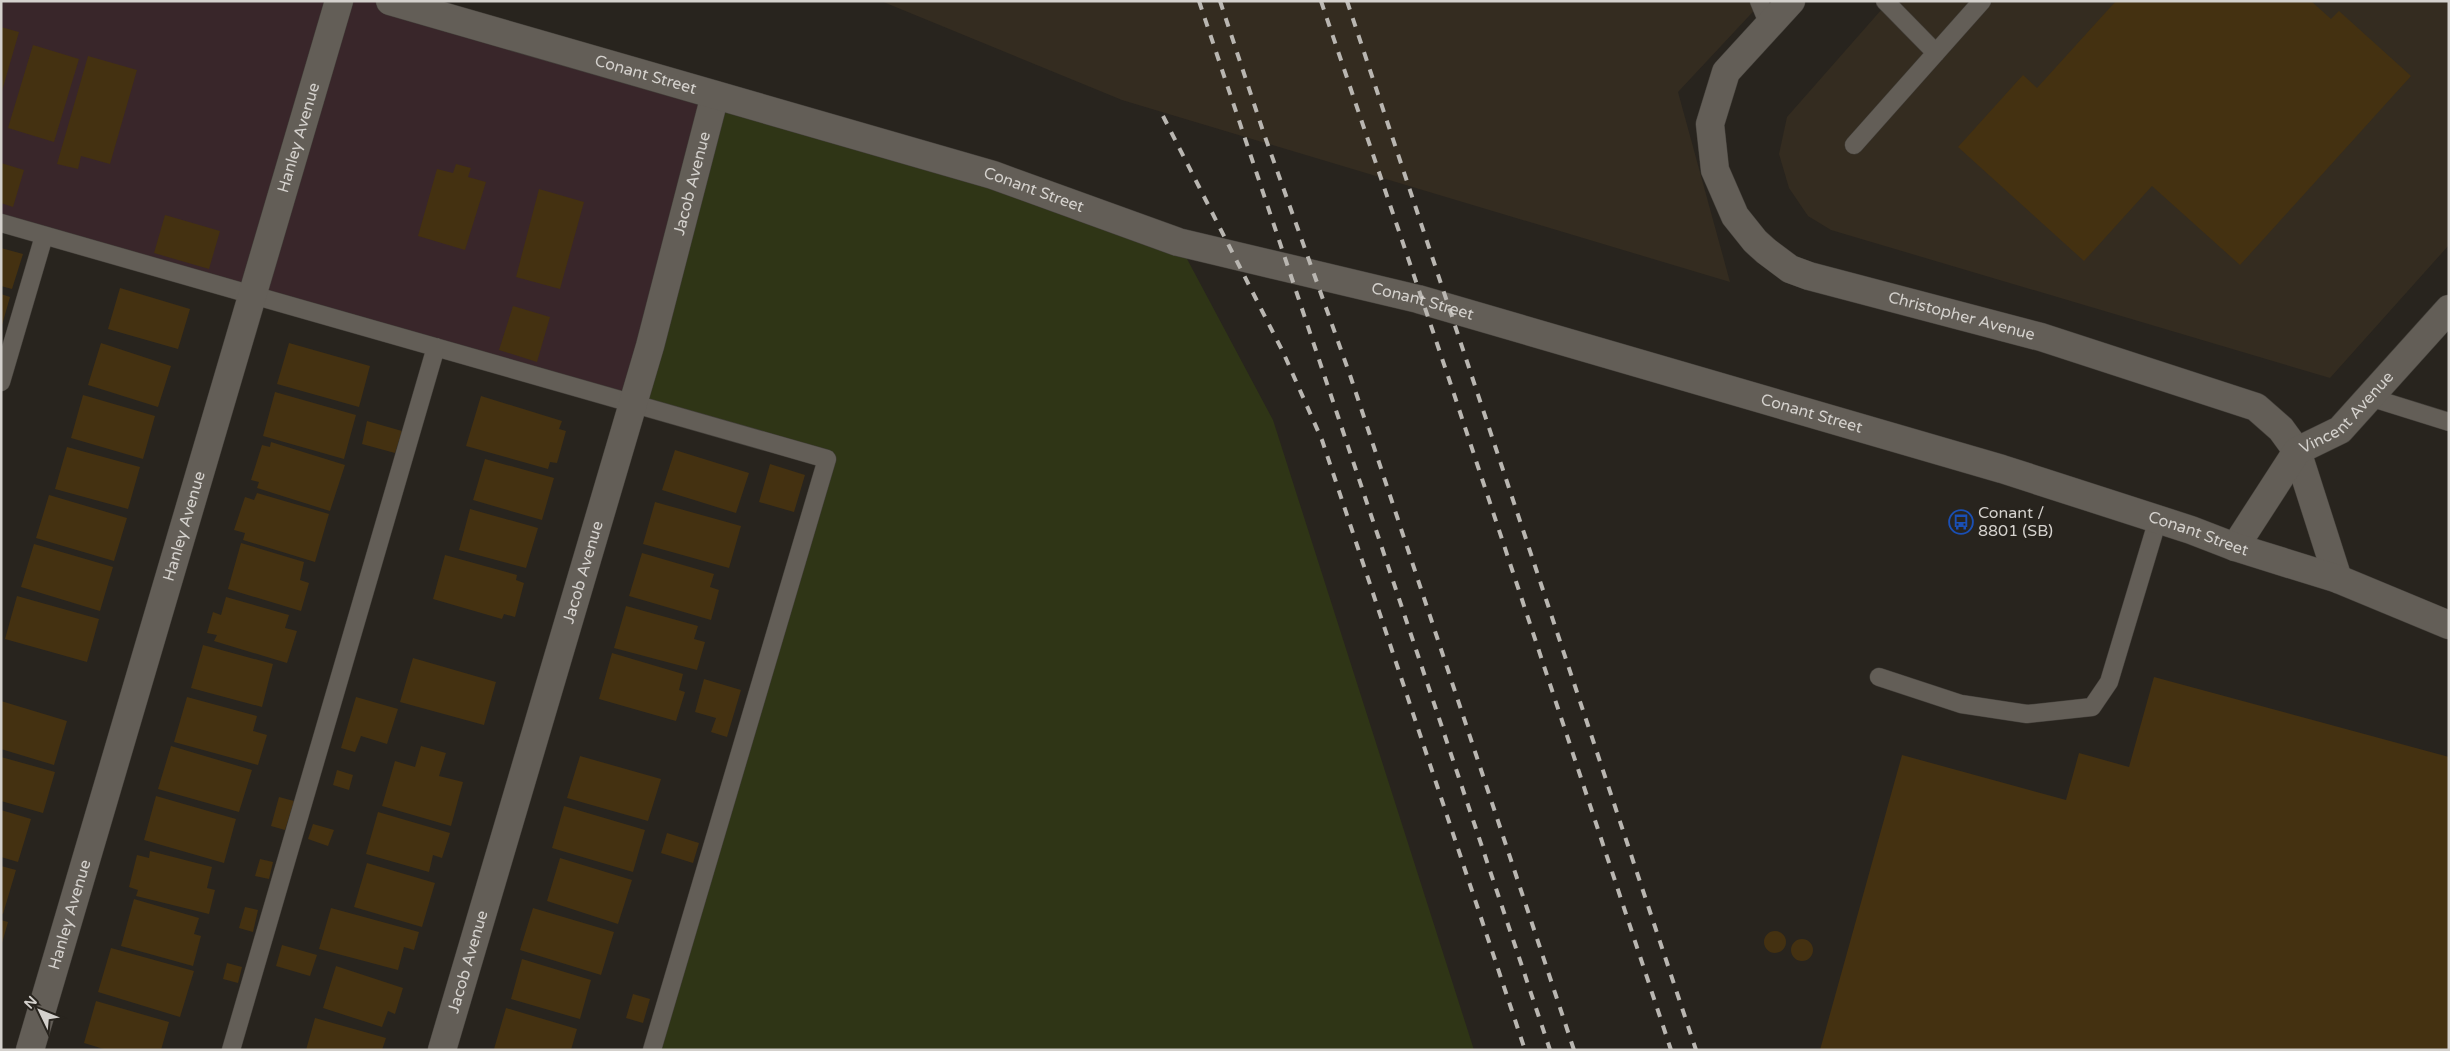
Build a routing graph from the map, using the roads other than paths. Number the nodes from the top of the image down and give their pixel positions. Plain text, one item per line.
1 (339, 1) edge
2 (390, 1) edge
3 (1791, 1) edge
4 (1885, 1) edge
5 (1982, 1) edge
6 (1764, 13) edge
7 (1936, 53) junction
8 (715, 94) junction
9 (1854, 145) dead end
10 (1, 223) edge
11 (44, 236) junction
12 (252, 296) junction
13 (2449, 309) edge
14 (436, 347) junction
15 (1, 382) edge
16 (2369, 397) junction
17 (633, 402) junction
18 (2449, 422) edge
19 (2296, 451) junction
20 (2158, 519) junction
21 (2235, 547) junction
22 (2338, 579) junction
23 (2449, 625) edge
24 (1879, 677) dead end
25 (30, 1050) edge
26 (231, 1050) edge
27 (442, 1050) edge
28 (652, 1050) edge

1 - 12 street, Hanley Avenue
2 - 8 street, Conant Street
3 - 6 street, Christopher Avenue
4 - 7 lane
5 - 7 lane
6 - 19 street, Christopher Avenue
7 - 9 lane
8 - 17 street, Jacob Avenue
8 - 20 street, Conant Street
10 - 11 lane
11 - 12 lane
11 - 15 lane
12 - 14 lane
12 - 25 street, Hanley Avenue
13 - 16 street, Vincent Avenue
14 - 17 lane
14 - 26 lane
16 - 18 lane
16 - 19 street, Vincent Avenue
17 - 27 street, Jacob Avenue
17 - 28 lane
19 - 21 street, Vincent Avenue
19 - 22 street, Christopher Avenue
20 - 21 street, Conant Street
20 - 24 lane
21 - 22 street, Conant Street
22 - 23 street, Conant Street

